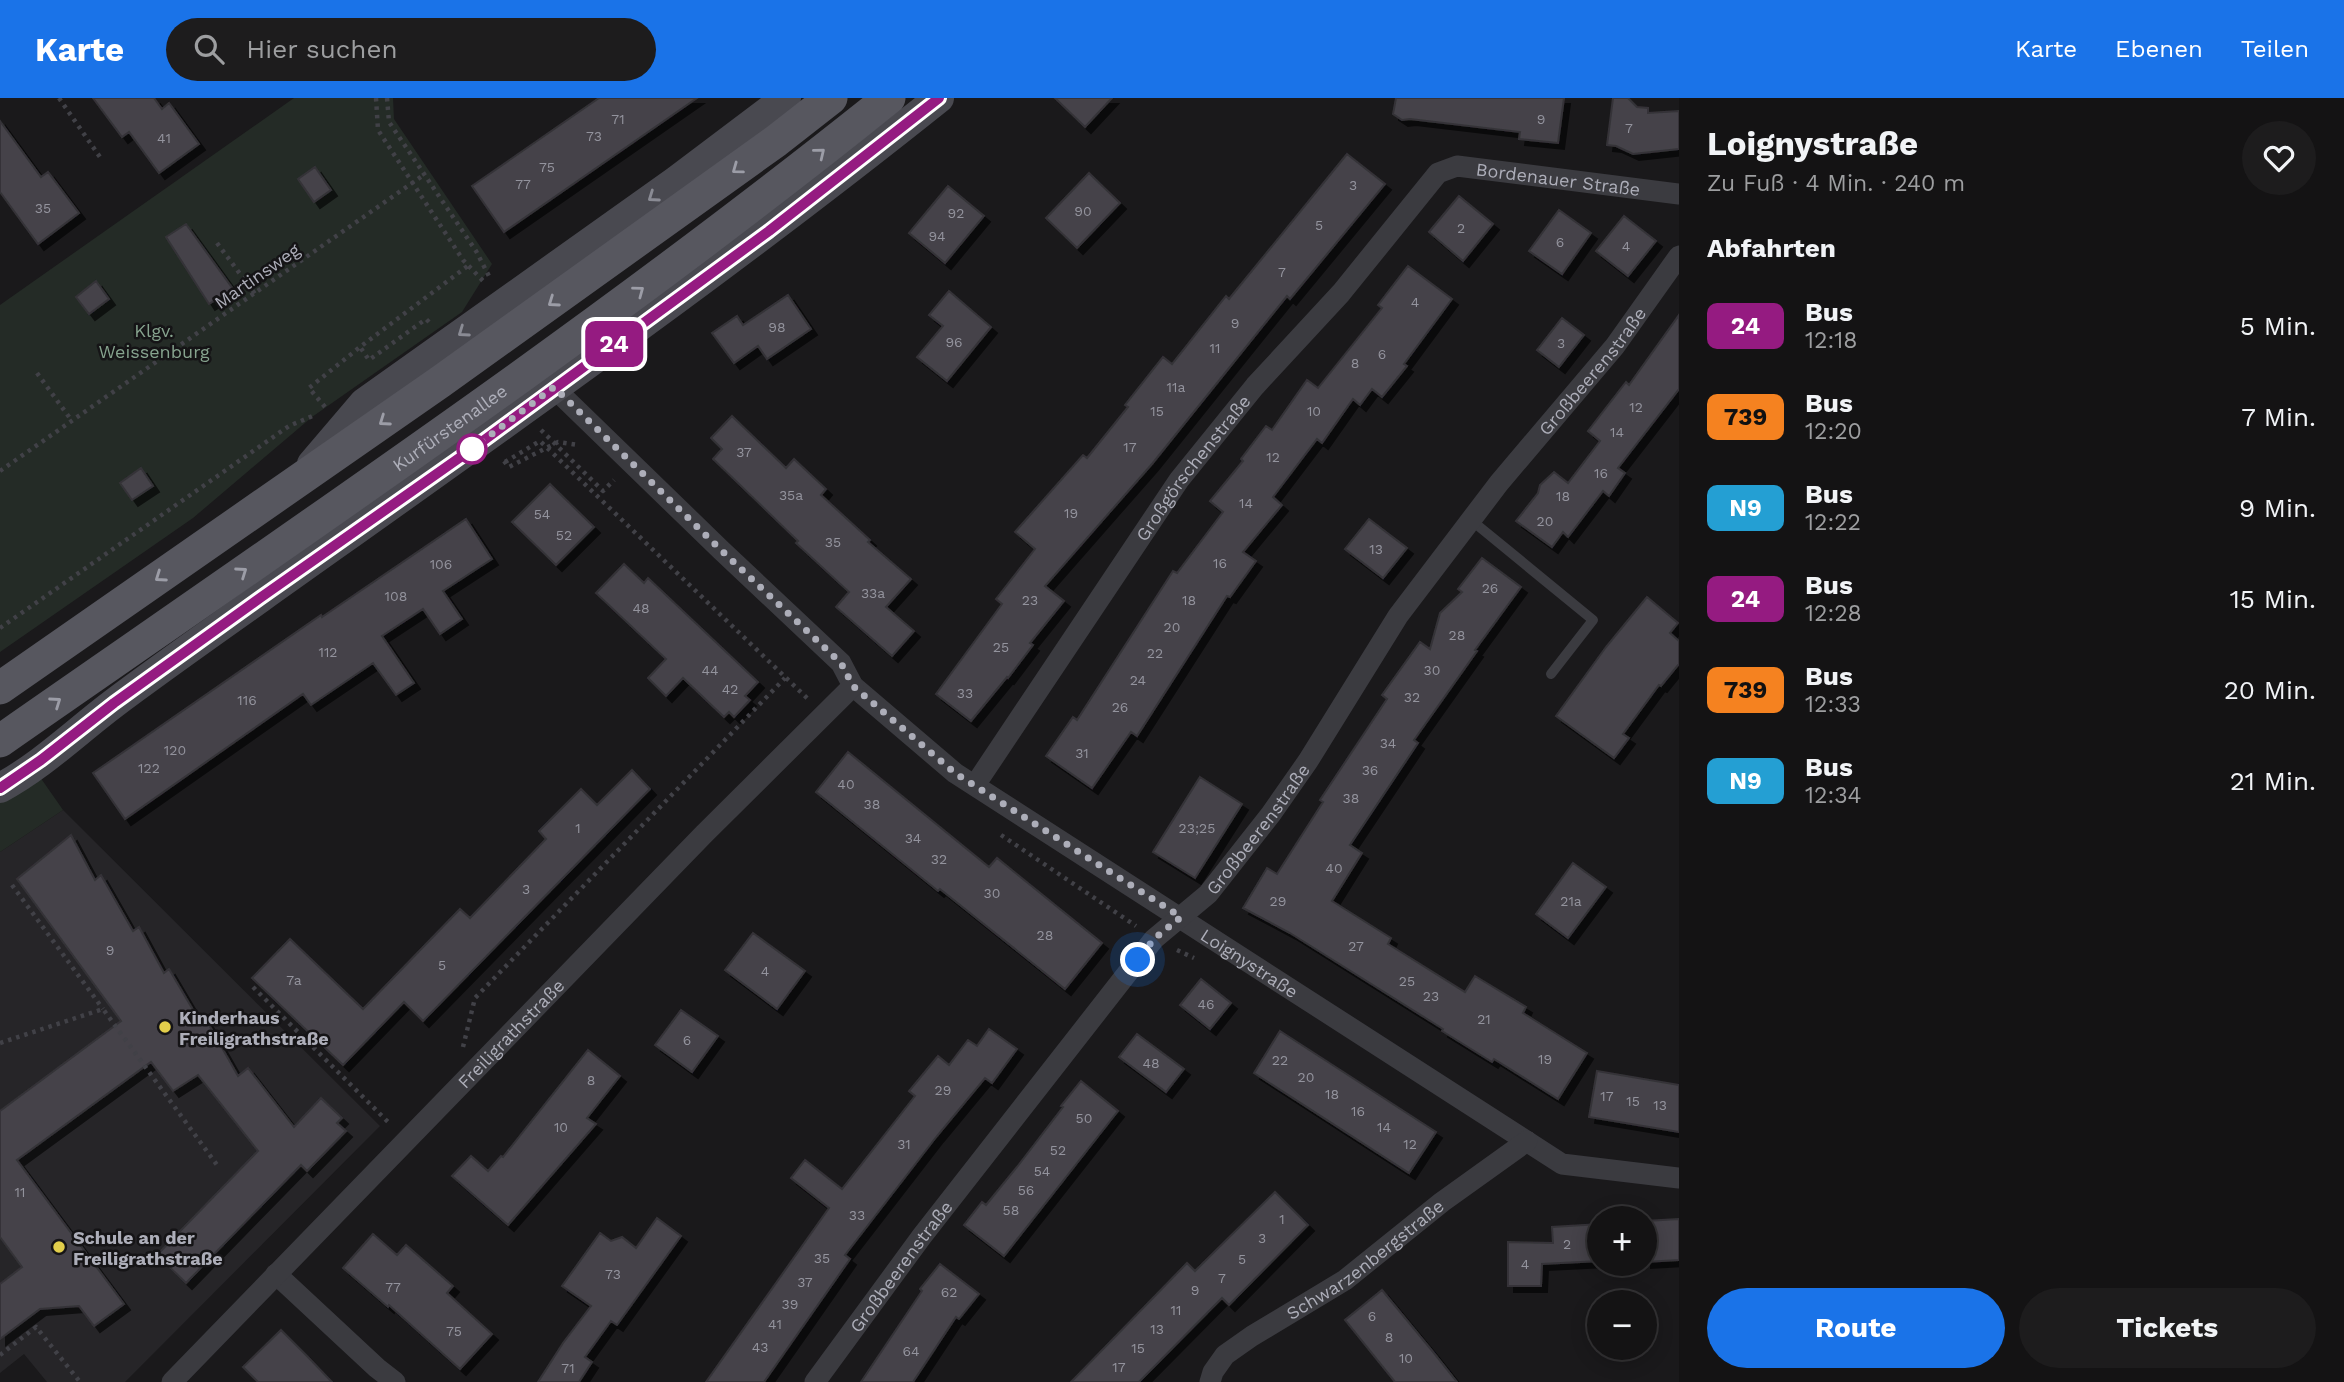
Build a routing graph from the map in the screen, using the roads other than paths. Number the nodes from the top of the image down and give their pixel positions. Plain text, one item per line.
1 (786, 98) edge
2 (831, 98) edge
3 (889, 98) edge
4 (939, 98) edge
5 (1438, 173) joint
6 (1679, 194) edge
7 (1679, 256) edge
8 (554, 387) junction
9 (296, 482) junction
10 (1471, 520) junction
11 (1551, 674) dead end
12 (853, 686) junction
13 (0, 688) edge
14 (0, 741) edge
15 (975, 785) junction
16 (0, 788) edge
17 (1181, 917) junction
18 (1527, 1141) junction
19 (1679, 1178) edge
20 (276, 1273) junction
21 (172, 1382) edge
22 (395, 1382) edge
23 (815, 1382) edge
24 (1210, 1382) edge

1 -> 9 main road
2 -> 9 main road
14 -> 3 main road, Kurfürstenallee
4 - 8 main road, Kurfürstenallee
5 - 6 street, Bordenauer Straße
5 - 15 street, Großgörschenstraße
7 - 10 street, Großbeerenstraße
8 - 12 street, Loignystraße
8 - 16 main road, Kurfürstenallee
9 -> 13 main road
10 - 11 lane
10 - 17 street, Großbeerenstraße
12 - 15 street, Loignystraße
12 - 20 street, Freiligrathstraße
15 - 17 street, Loignystraße
17 - 18 street, Loignystraße
17 - 23 street, Großbeerenstraße
18 - 19 street, Loignystraße
18 - 24 street, Schwarzenbergstraße
20 - 21 street, Freiligrathstraße
20 - 22 street

